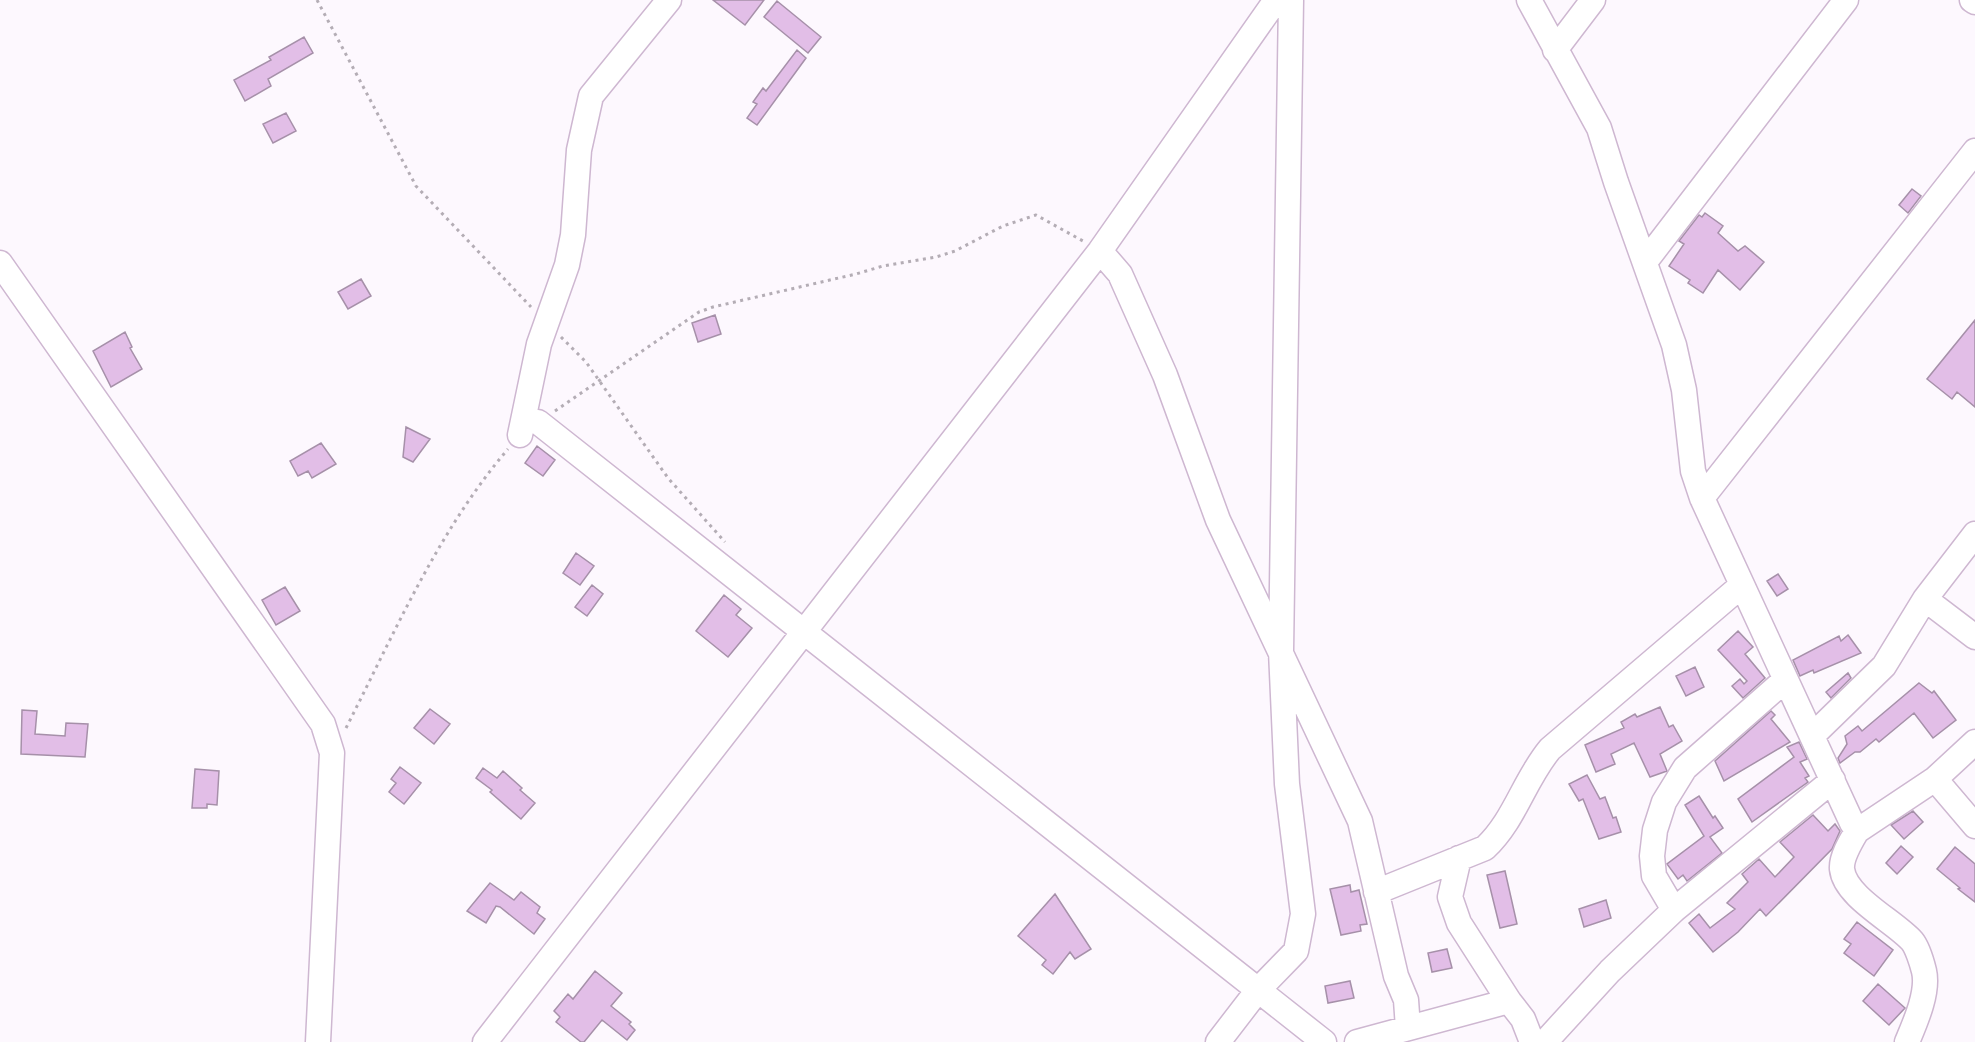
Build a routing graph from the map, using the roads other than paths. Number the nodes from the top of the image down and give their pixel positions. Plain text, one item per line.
1 (669, 0) edge
2 (1276, 0) edge
3 (1290, 0) edge
4 (1529, 0) edge
5 (1593, 0) edge
6 (1846, 0) edge
7 (1555, 50) junction
8 (1975, 152) edge
9 (1100, 250) junction
10 (1645, 262) junction
11 (0, 263) edge
12 (1702, 498) junction
13 (1975, 534) edge
14 (1741, 586) junction
15 (1925, 599) junction
16 (804, 631) junction
17 (1975, 637) edge
18 (1281, 651) junction
19 (1785, 680) junction
20 (1812, 736) junction
21 (1975, 742) edge
22 (1935, 779) junction
23 (1833, 780) junction
24 (1975, 826) edge
25 (1857, 831) junction
26 (1459, 858) junction
27 (1376, 892) junction
28 (1674, 910) junction
29 (1258, 990) junction
30 (1509, 1001) junction
31 (1408, 1028) junction
32 (318, 1042) edge
33 (485, 1042) edge
34 (1218, 1042) edge
35 (1324, 1042) edge
36 (1358, 1042) edge
37 (1532, 1042) edge
38 (1545, 1042) edge
39 (1907, 1042) edge

1 - 16 street
2 - 9 street
3 - 18 street
4 - 7 street
5 - 7 street
6 - 10 street
7 - 10 street
8 - 12 street
9 - 16 street
9 - 18 street
10 - 12 street
11 - 32 street
12 - 14 street
13 - 15 street
14 - 19 street
14 - 26 street
15 - 17 street
15 - 20 street
16 - 29 street
16 - 33 street
18 - 27 street
18 - 29 street
19 - 20 street
19 - 28 street
20 - 23 street
21 - 22 street
22 - 24 street
22 - 25 street
23 - 25 street
23 - 28 street
25 - 39 street
26 - 27 street
26 - 30 street
27 - 31 street
28 - 38 street
29 - 34 street
29 - 35 street
30 - 31 street
30 - 37 street
31 - 36 street

